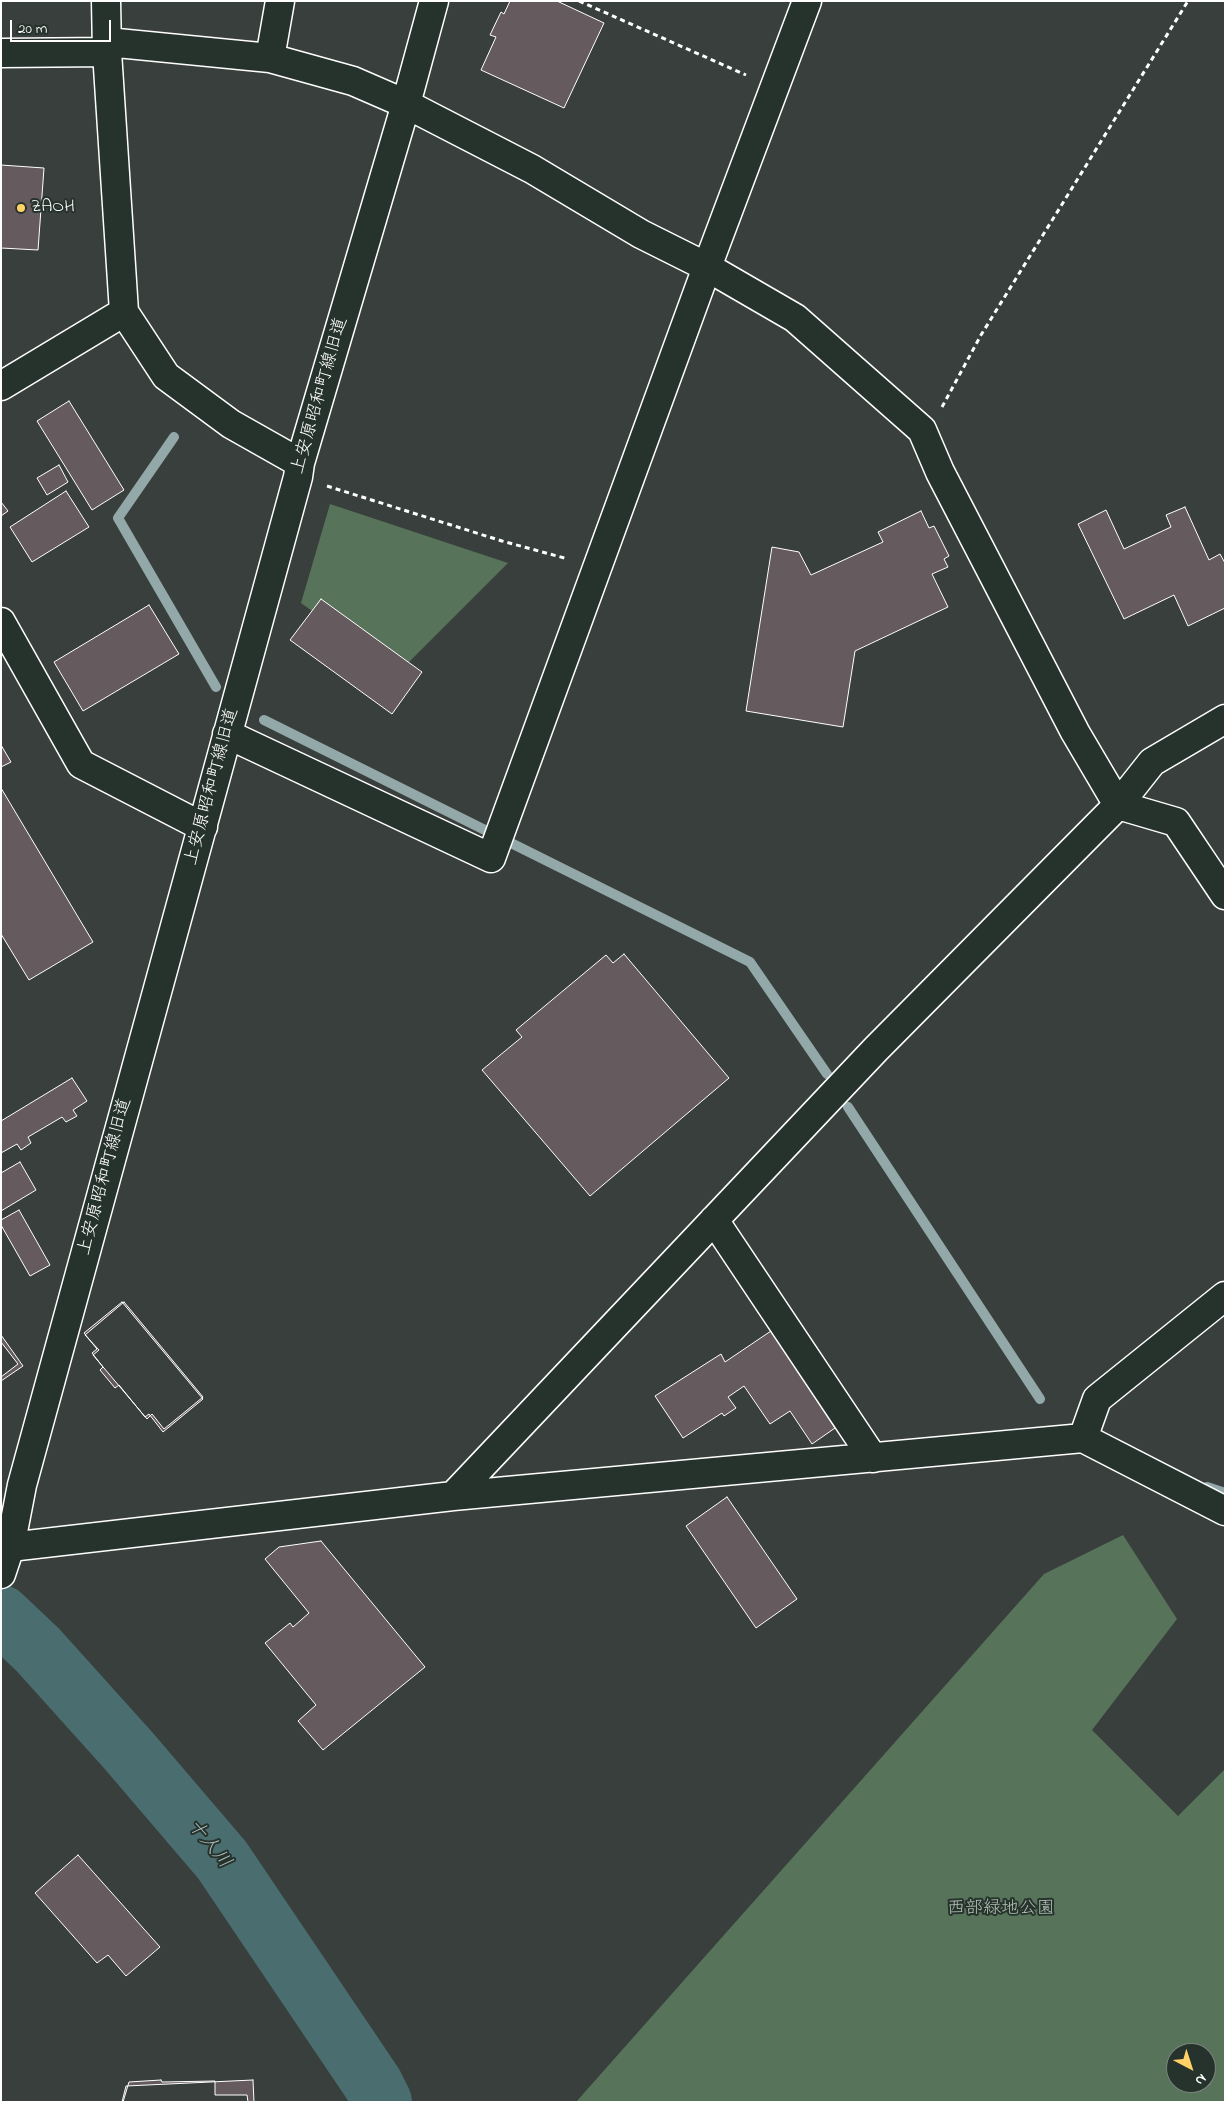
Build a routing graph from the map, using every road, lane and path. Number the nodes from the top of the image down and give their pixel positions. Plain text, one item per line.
1 (106, 1) edge
2 (280, 1) edge
3 (434, 1) edge
4 (579, 1) edge
5 (807, 1) edge
6 (1188, 1) edge
7 (1, 42) edge
8 (107, 43) junction
9 (1, 52) edge
10 (270, 58) junction
11 (774, 88) junction
12 (406, 104) junction
13 (707, 267) junction
14 (124, 312) junction
15 (1, 386) edge
16 (922, 430) junction
17 (299, 470) junction
18 (597, 566) junction
19 (1, 622) edge
20 (1225, 720) edge
21 (227, 734) junction
22 (1118, 805) junction
23 (202, 827) junction
24 (1225, 895) edge
25 (714, 1220) junction
26 (1225, 1296) edge
27 (1083, 1438) junction
28 (872, 1458) junction
29 (453, 1496) junction
30 (1225, 1511) edge
31 (6, 1543) edge
32 (1, 1574) edge

1 - 8 street
2 - 10 street
3 - 12 street, 上安原昭和町線旧道
4 - 11 path
5 - 11 street
6 - 16 path
7 - 8 street
8 - 9 street
8 - 10 street
8 - 14 street
10 - 12 street
11 - 13 street
12 - 13 street
12 - 17 street, 上安原昭和町線旧道
13 - 16 street
13 - 18 street
14 - 15 street
14 - 17 street
16 - 22 street
17 - 18 path
17 - 21 street, 上安原昭和町線旧道
18 - 21 street
19 - 23 street
20 - 22 street
21 - 23 street, 上安原昭和町線旧道
22 - 24 street
22 - 25 street
23 - 31 street, 上安原昭和町線旧道
25 - 28 street
25 - 29 street
26 - 27 street
27 - 28 street
27 - 30 street
28 - 29 street
29 - 31 street
31 - 32 street, 上安原昭和町線旧道

